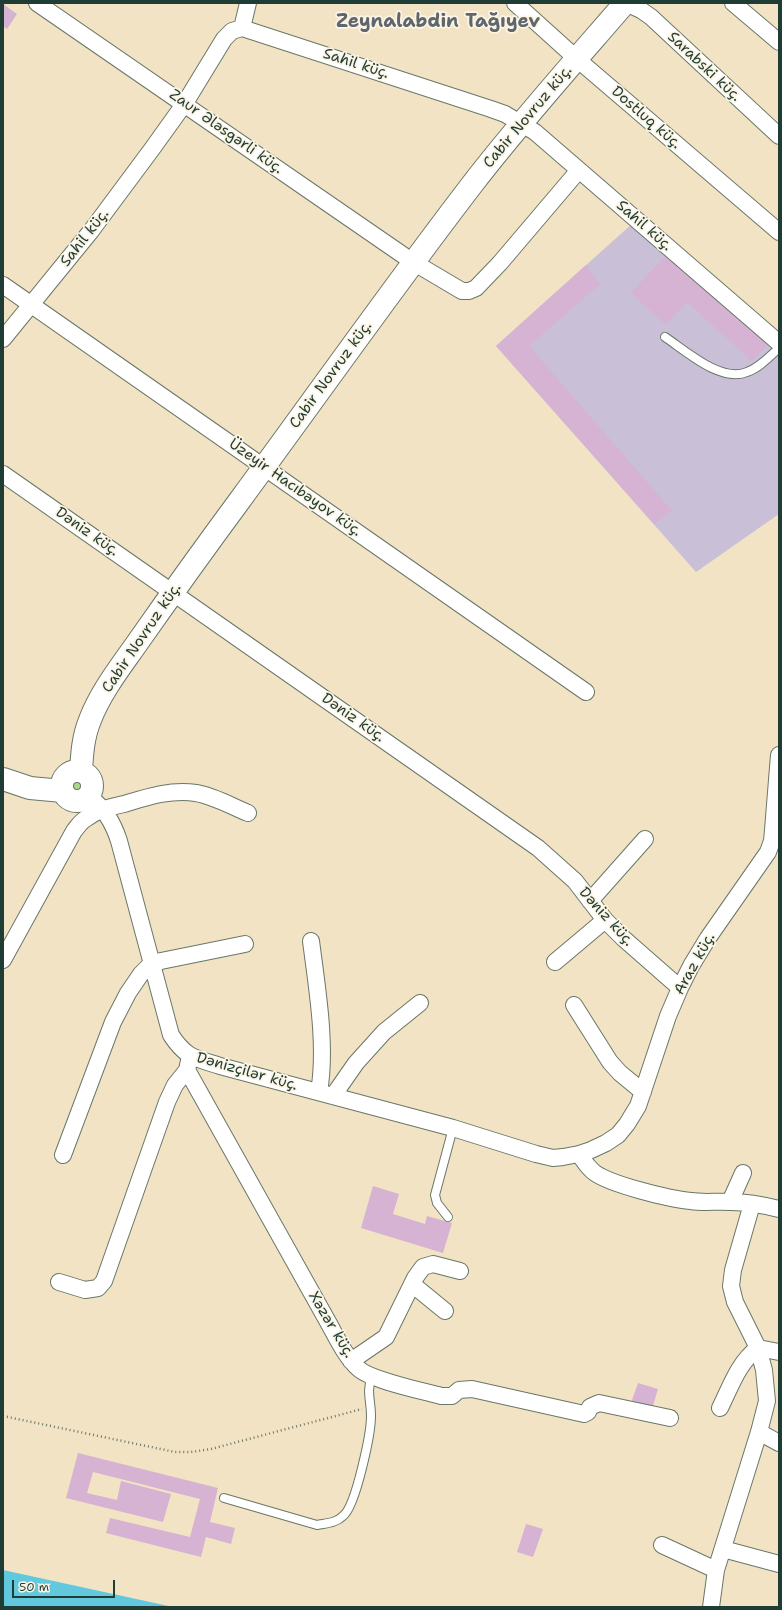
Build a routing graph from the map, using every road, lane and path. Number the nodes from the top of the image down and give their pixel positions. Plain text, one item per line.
1 (37, 3) edge
2 (248, 3) edge
3 (515, 3) edge
4 (626, 3) edge
5 (733, 3) edge
6 (242, 28) junction
7 (779, 42) edge
8 (576, 58) junction
9 (185, 103) junction
10 (522, 123) junction
11 (779, 136) edge
12 (579, 170) junction
13 (779, 232) edge
14 (413, 262) junction
15 (3, 285) edge
16 (32, 305) junction
17 (665, 337) dead end
18 (3, 340) edge
19 (779, 343) edge
20 (779, 348) edge
21 (264, 467) junction
22 (3, 474) edge
23 (173, 592) junction
24 (586, 692) dead end
25 (779, 755) edge
26 (81, 771) junction
27 (3, 779) edge
28 (63, 791) junction
29 (95, 803) junction
30 (248, 813) dead end
31 (646, 838) dead end
32 (777, 842) edge
33 (590, 901) junction
34 (605, 920) junction
35 (311, 941) dead end
36 (245, 944) dead end
37 (3, 960) edge
38 (556, 962) dead end
39 (151, 964) junction
40 (680, 988) junction
41 (420, 1003) dead end
42 (574, 1005) dead end
43 (188, 1063) junction
44 (642, 1092) junction
45 (326, 1094) junction
46 (454, 1128) junction
47 (578, 1154) junction
48 (64, 1155) dead end
49 (743, 1173) dead end
50 (730, 1202) junction
51 (752, 1204) junction
52 (779, 1209) edge
53 (448, 1217) dead end
54 (460, 1271) dead end
55 (59, 1282) dead end
56 (412, 1284) junction
57 (445, 1311) dead end
58 (758, 1348) junction
59 (779, 1352) edge
60 (351, 1361) junction
61 (372, 1376) junction
62 (370, 1407) junction
63 (720, 1408) dead end
64 (3, 1416) edge
65 (670, 1418) dead end
66 (759, 1432) junction
67 (779, 1443) edge
68 (224, 1498) dead end
69 (662, 1545) dead end
70 (723, 1548) junction
71 (779, 1564) edge
72 (716, 1570) junction
73 (711, 1607) edge

1 - 9 street, Zaur Ələsgərli küç.
2 - 6 street
3 - 8 street, Dostluq küç.
4 - 8 main road, Cabir Novruz küç.
4 - 11 street, Sarabski küç.
5 - 7 street
6 - 9 street, Sahil küç.
6 - 10 street, Sahil küç.
8 - 10 main road, Cabir Novruz küç.
8 - 13 street, Dostluq küç.
9 - 14 street, Zaur Ələsgərli küç.
9 - 16 street, Sahil küç.
10 - 12 street, Sahil küç.
10 - 14 main road, Cabir Novruz küç.
12 - 14 street, Zaur Ələsgərli küç.
12 - 19 street, Sahil küç.
14 - 21 main road, Cabir Novruz küç.
15 - 16 street, Üzeyir Hacıbəyov küç.
16 - 18 street, Sahil küç.
16 - 21 street, Üzeyir Hacıbəyov küç.
17 - 20 lane
21 - 23 main road, Cabir Novruz küç.
21 - 24 street, Üzeyir Hacıbəyov küç.
22 - 23 street, Dәniz küç.
23 - 26 main road, Cabir Novruz küç.
23 - 33 street, Dәniz küç.
25 - 32 street, Araz küç.
26 - 28 main road
26 - 29 main road
27 - 28 main road
28 - 29 main road
29 - 30 street
29 - 37 street
29 - 39 street, Dәnizçilәr küç.
31 - 33 street
32 - 40 street, Araz küç.
33 - 34 street, Dәniz küç.
34 - 38 street
34 - 40 street, Dәniz küç.
35 - 45 street
36 - 39 street
39 - 43 street, Dәnizçilәr küç.
39 - 48 street
40 - 44 street, Araz küç.
41 - 45 street
42 - 44 street
43 - 45 street, Dәnizçilәr küç.
43 - 55 street
43 - 60 street, Xəzər küç.
44 - 47 street, Araz küç.
45 - 46 street, Dәnizçilәr küç.
46 - 47 street, Dәnizçilәr küç.
46 - 53 lane
47 - 50 street
49 - 50 street
50 - 51 street
51 - 52 street
51 - 58 street
54 - 56 street
56 - 57 street
56 - 60 street
58 - 59 street
58 - 63 street
58 - 66 street
60 - 61 street, Xəzər küç.
61 - 62 lane
61 - 65 street, Xəzər küç.
62 - 64 path
62 - 68 lane
66 - 67 street
66 - 70 street
69 - 72 street
70 - 71 street
70 - 72 street
72 - 73 street

